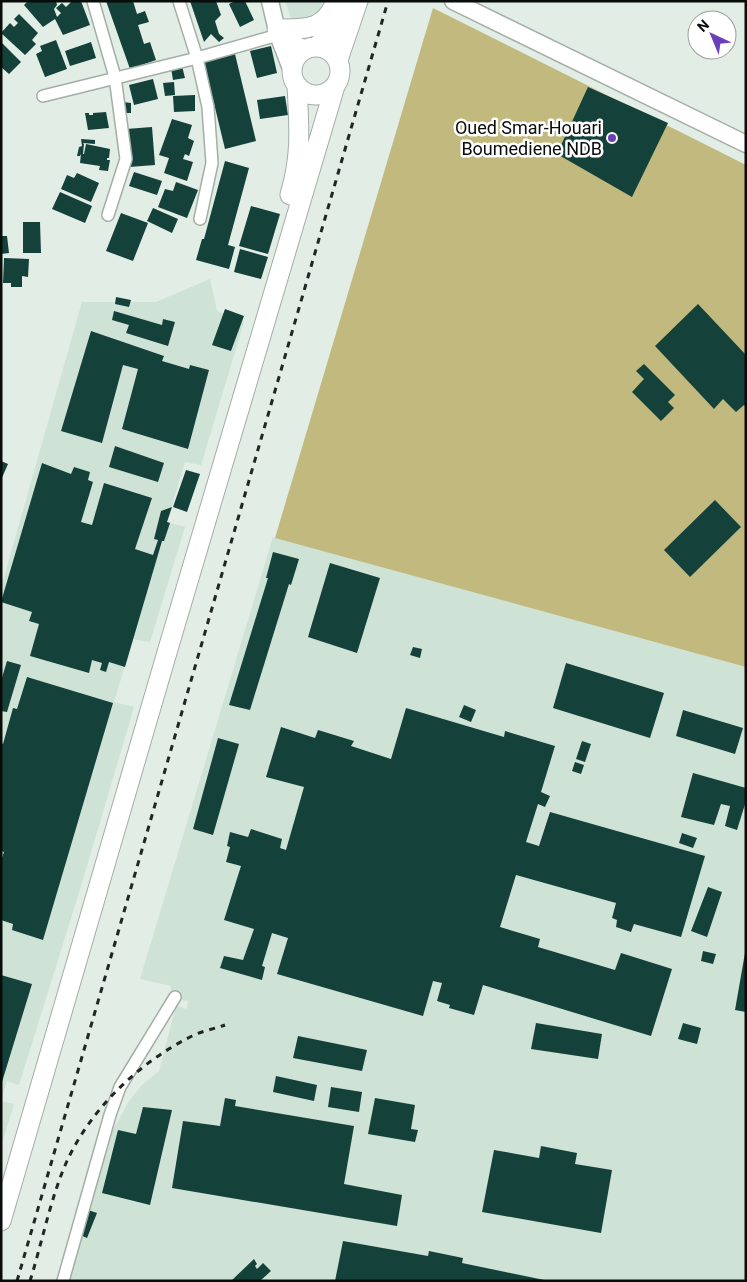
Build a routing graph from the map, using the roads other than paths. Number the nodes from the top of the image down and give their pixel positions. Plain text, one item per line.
1 (93, 1) edge
2 (179, 1) edge
3 (270, 1) edge
4 (336, 1) edge
5 (348, 1) edge
6 (358, 1) edge
7 (453, 1) edge
8 (278, 32) junction
9 (310, 48) junction
10 (197, 58) junction
11 (338, 60) junction
12 (115, 77) junction
13 (294, 78) junction
14 (335, 86) junction
15 (43, 96) dead end
16 (746, 144) edge
17 (108, 215) dead end
18 (200, 219) dead end
19 (245, 371) junction
20 (175, 997) dead end
21 (1, 1188) edge
22 (1, 1221) edge
23 (63, 1281) edge

1 - 12 street
2 - 10 street
3 - 8 main road
4 - 8 main road
5 - 9 main road
6 - 11 main road
7 - 16 main road
8 - 9 main road
8 - 10 street
8 - 13 main road
9 - 11 main road
9 - 13 main road
10 - 12 street
10 - 18 street
11 - 14 main road
12 - 15 street
12 - 17 street
13 - 14 main road
13 - 19 main road
14 - 19 main road
19 - 21 main road
19 - 22 main road
20 - 23 street

